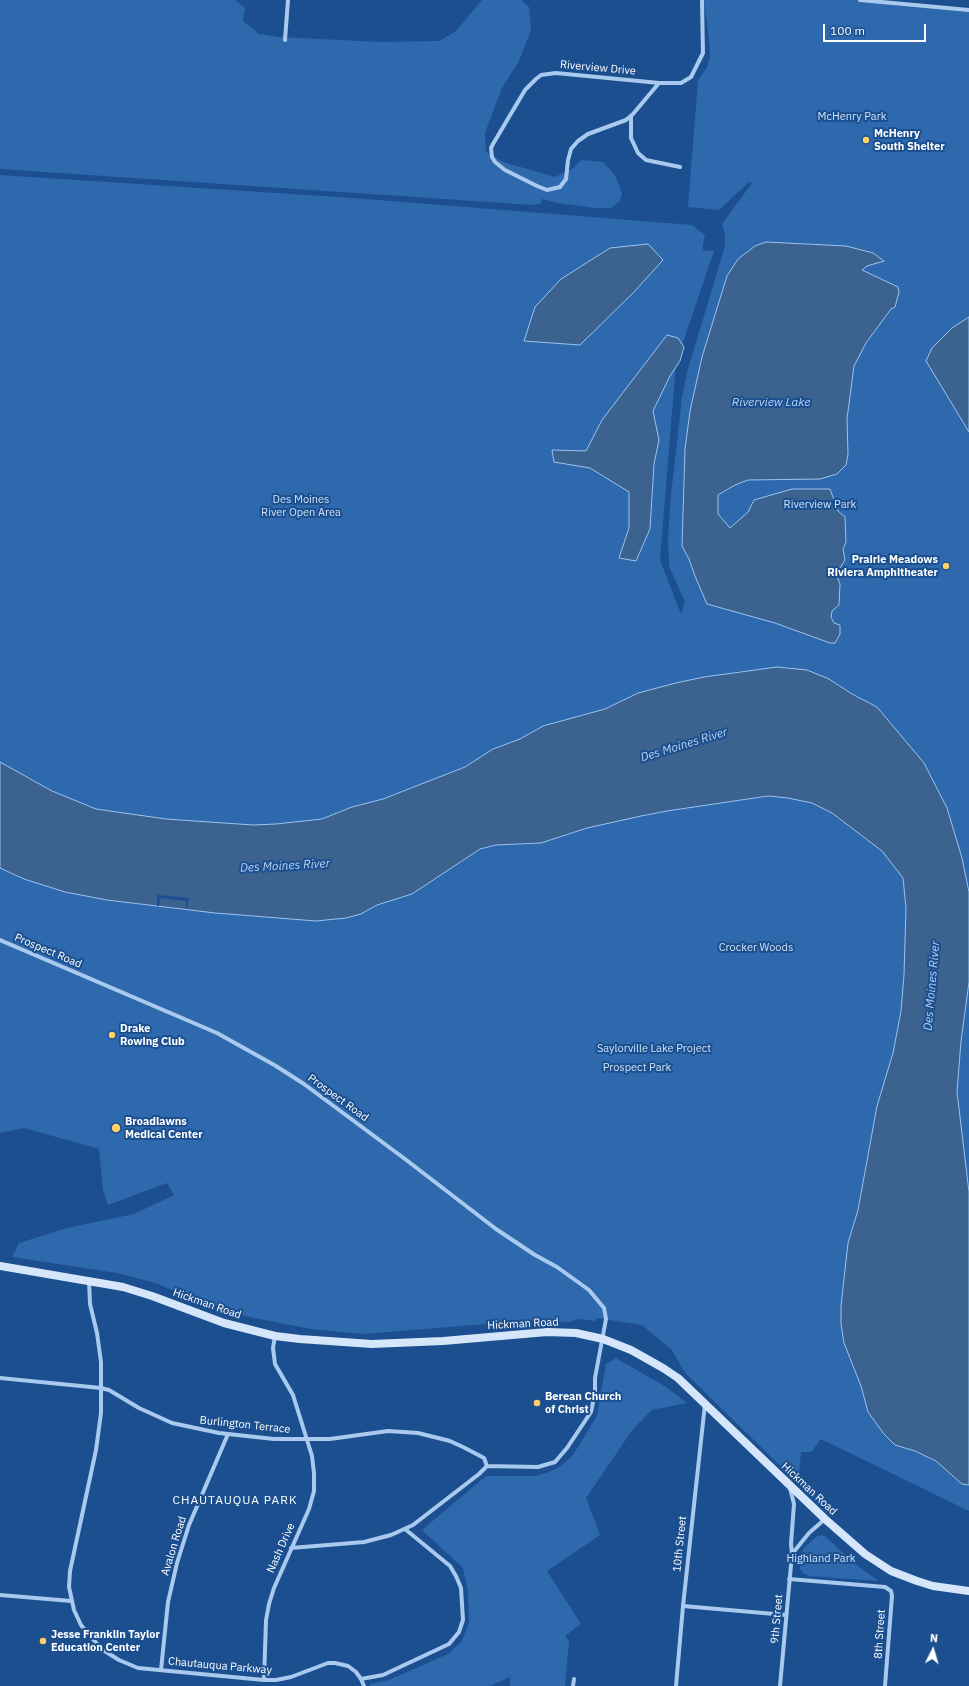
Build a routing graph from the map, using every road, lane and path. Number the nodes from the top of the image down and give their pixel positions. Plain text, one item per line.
1 (288, 0) edge
2 (702, 0) edge
3 (860, 0) edge
4 (912, 0) edge
5 (912, 5) junction
6 (969, 10) edge
7 (285, 40) dead end
8 (659, 83) junction
9 (631, 116) junction
10 (680, 167) dead end
11 (0, 940) edge
12 (0, 1266) edge
13 (89, 1281) junction
14 (275, 1336) junction
15 (602, 1339) junction
16 (0, 1378) edge
17 (101, 1388) junction
18 (705, 1404) junction
19 (228, 1434) junction
20 (307, 1439) junction
21 (487, 1466) junction
22 (789, 1486) junction
23 (825, 1519) junction
24 (405, 1529) junction
25 (291, 1548) junction
26 (792, 1554) junction
27 (789, 1579) junction
28 (969, 1591) edge
29 (0, 1595) edge
30 (72, 1601) junction
31 (683, 1606) junction
32 (786, 1615) junction
33 (161, 1670) junction
34 (361, 1679) junction
35 (574, 1679) dead end
36 (264, 1680) junction
37 (364, 1686) edge
38 (574, 1686) edge
39 (676, 1686) edge
40 (780, 1686) edge
41 (885, 1686) edge

1 - 7 street
2 - 8 street, Riverview Drive
3 - 5 street
4 - 5 street
5 - 6 street
8 - 9 street
8 - 9 street, Riverview Drive
9 - 10 street
11 - 15 street, Prospect Road
12 - 13 main road, Hickman Road
13 - 14 main road, Hickman Road
13 - 17 street, Chautauqua Parkway
14 - 15 main road, Hickman Road
14 - 20 street, Nash Drive
15 - 18 main road, Hickman Road
15 - 21 street
16 - 17 street, Burlington Terrace
17 - 19 street, Burlington Terrace
17 - 30 street, Chautauqua Parkway
18 - 22 main road, Hickman Road
18 - 31 street, 10th Street
19 - 20 street, Burlington Terrace
19 - 33 street, Avalon Road
20 - 21 street, Burlington Terrace
20 - 25 street, Nash Drive
21 - 24 street
22 - 23 main road, Hickman Road
22 - 26 street, 9th Street
23 - 26 street
23 - 28 main road, Hickman Road
24 - 25 street
24 - 34 street
25 - 36 street, Nash Drive
26 - 27 street, 9th Street
27 - 32 street, 9th Street
27 - 41 street, 8th Street
29 - 30 street
30 - 33 street, Chautauqua Parkway
31 - 32 street
31 - 39 street, 10th Street
32 - 40 street, 9th Street
33 - 36 street, Chautauqua Parkway
34 - 36 street, Chautauqua Parkway
34 - 37 street
35 - 38 street

